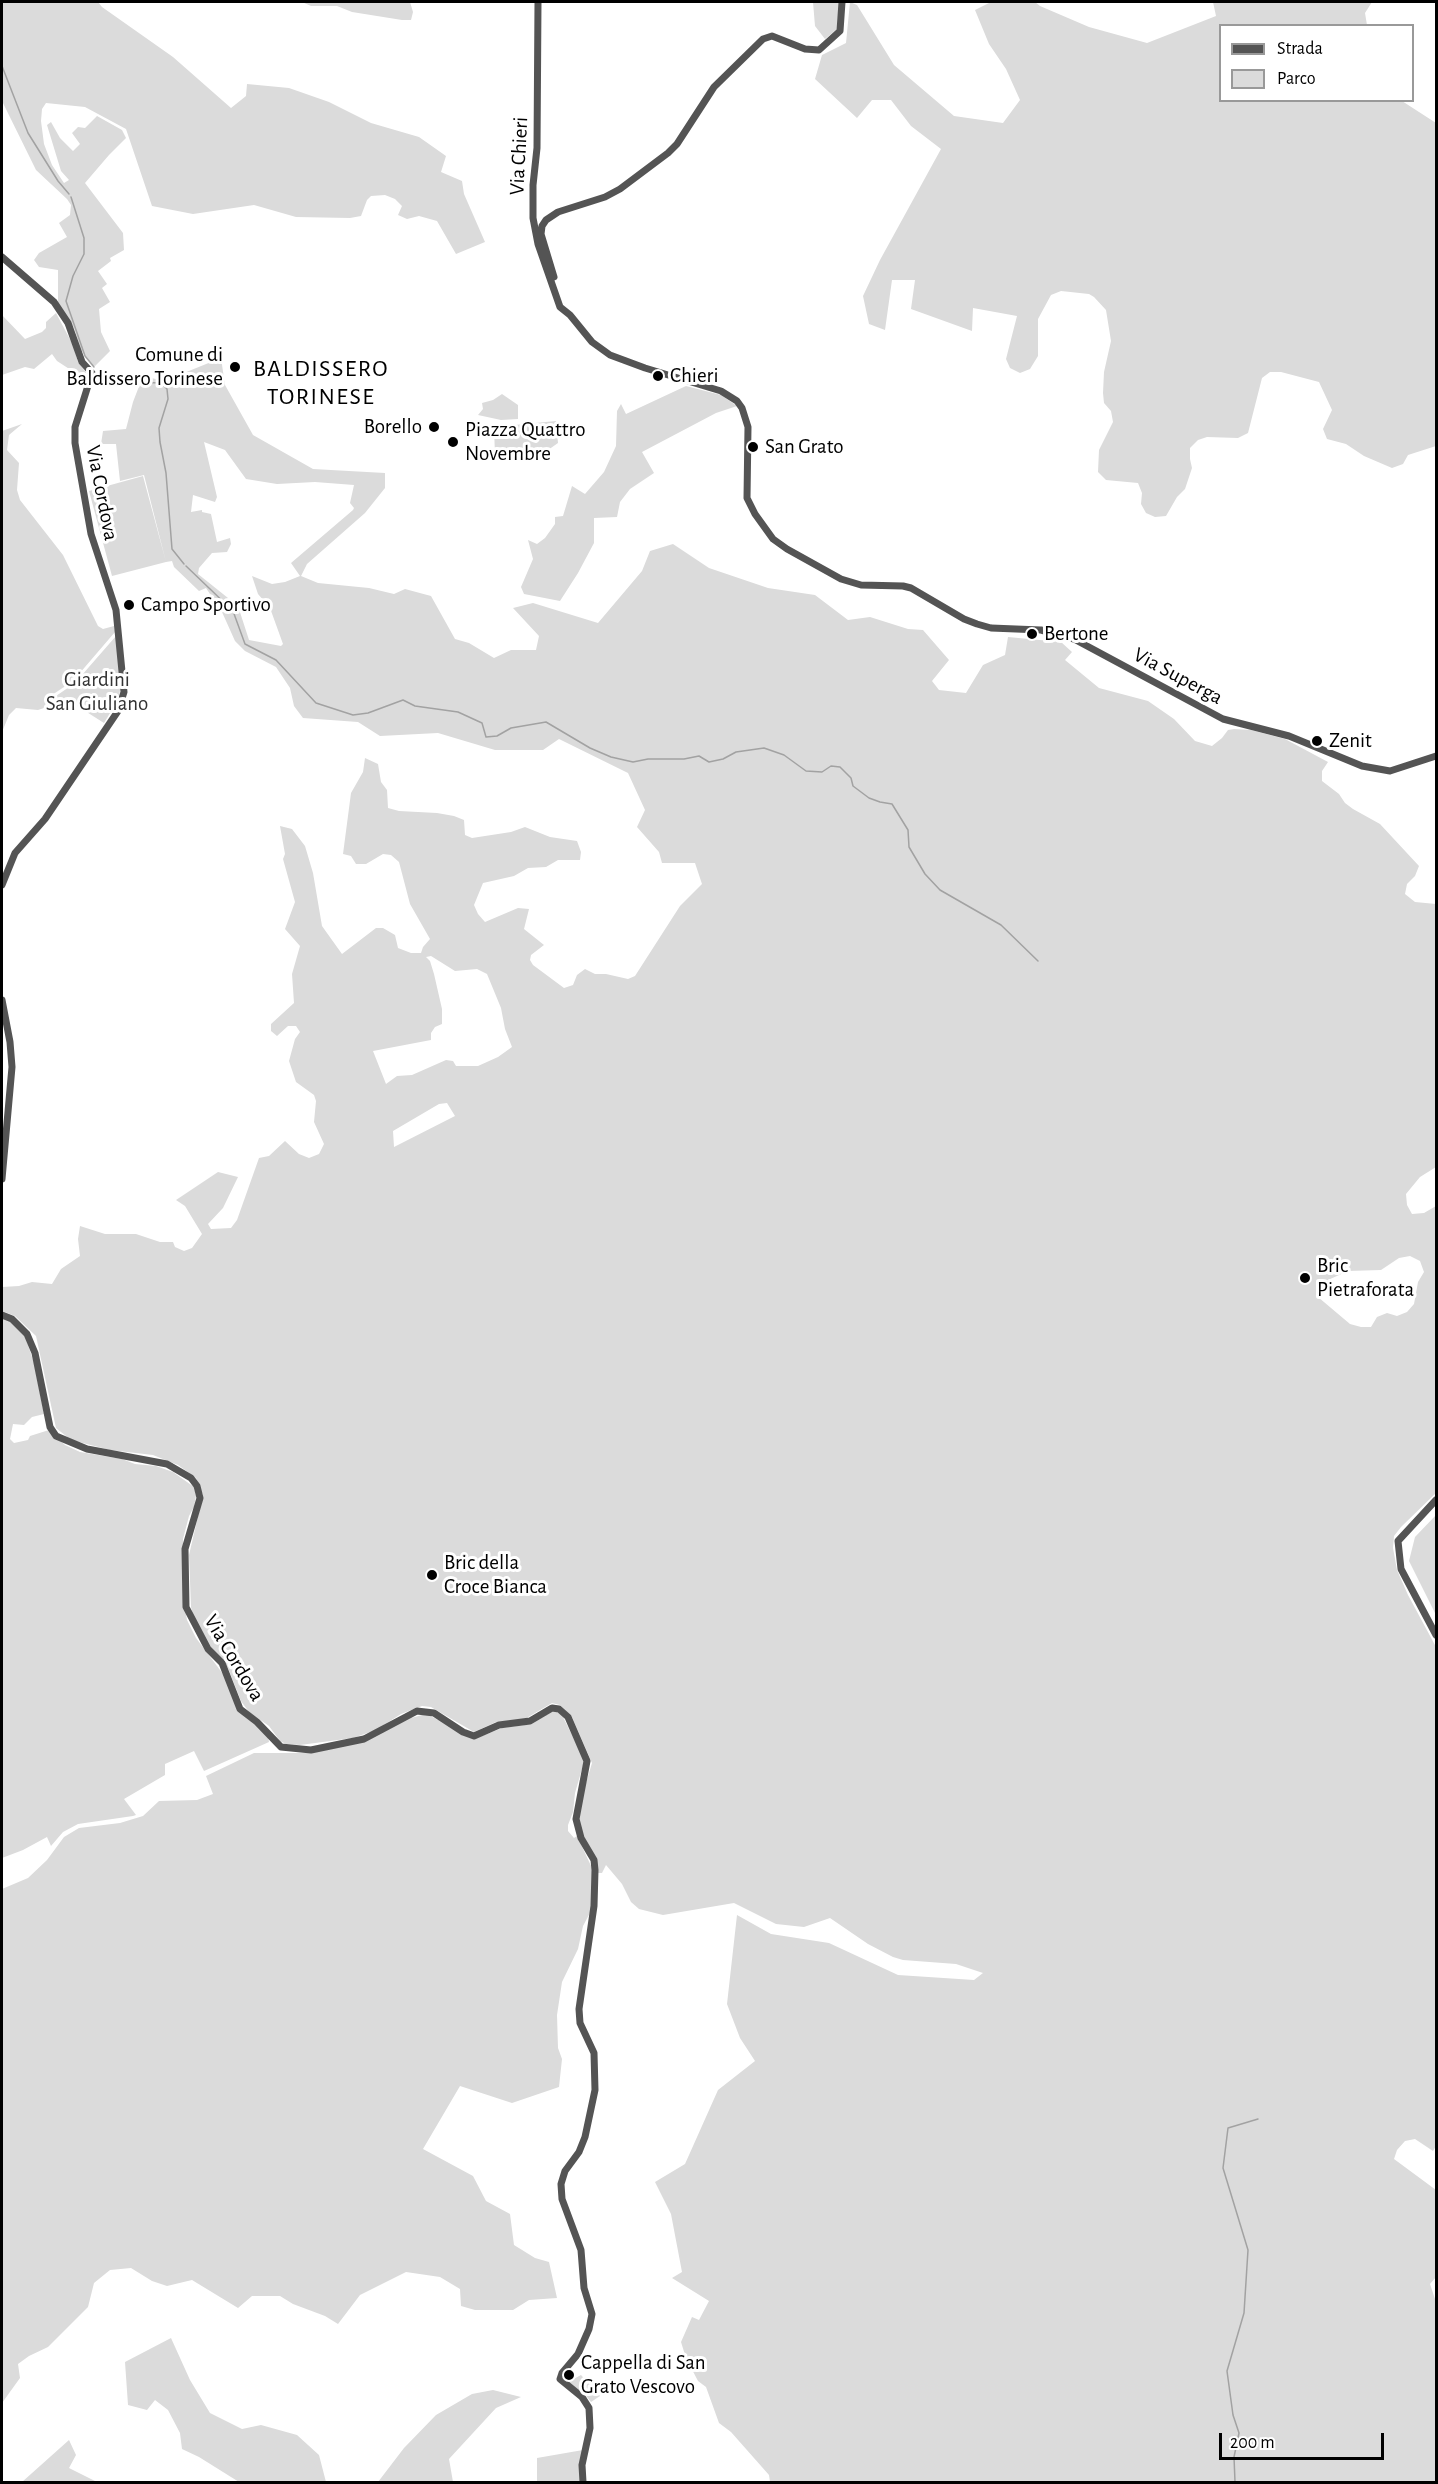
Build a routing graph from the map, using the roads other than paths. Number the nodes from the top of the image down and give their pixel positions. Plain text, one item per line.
1 (538, 2) edge
2 (842, 2) edge
3 (2, 257) edge
4 (554, 288) junction
5 (560, 307) joint
6 (1437, 756) edge
7 (2, 885) edge
8 (2, 1000) edge
9 (2, 1179) edge
10 (2, 1315) edge
11 (1437, 1500) edge
12 (1437, 1635) edge
13 (584, 2482) edge

1 - 4 street, Via Chieri
2 - 4 street
3 - 7 street, Via Cordova
4 - 5 street, Via Chieri
5 - 6 street, Via Superga
8 - 9 street
10 - 13 street, Via Cordova
11 - 12 street

